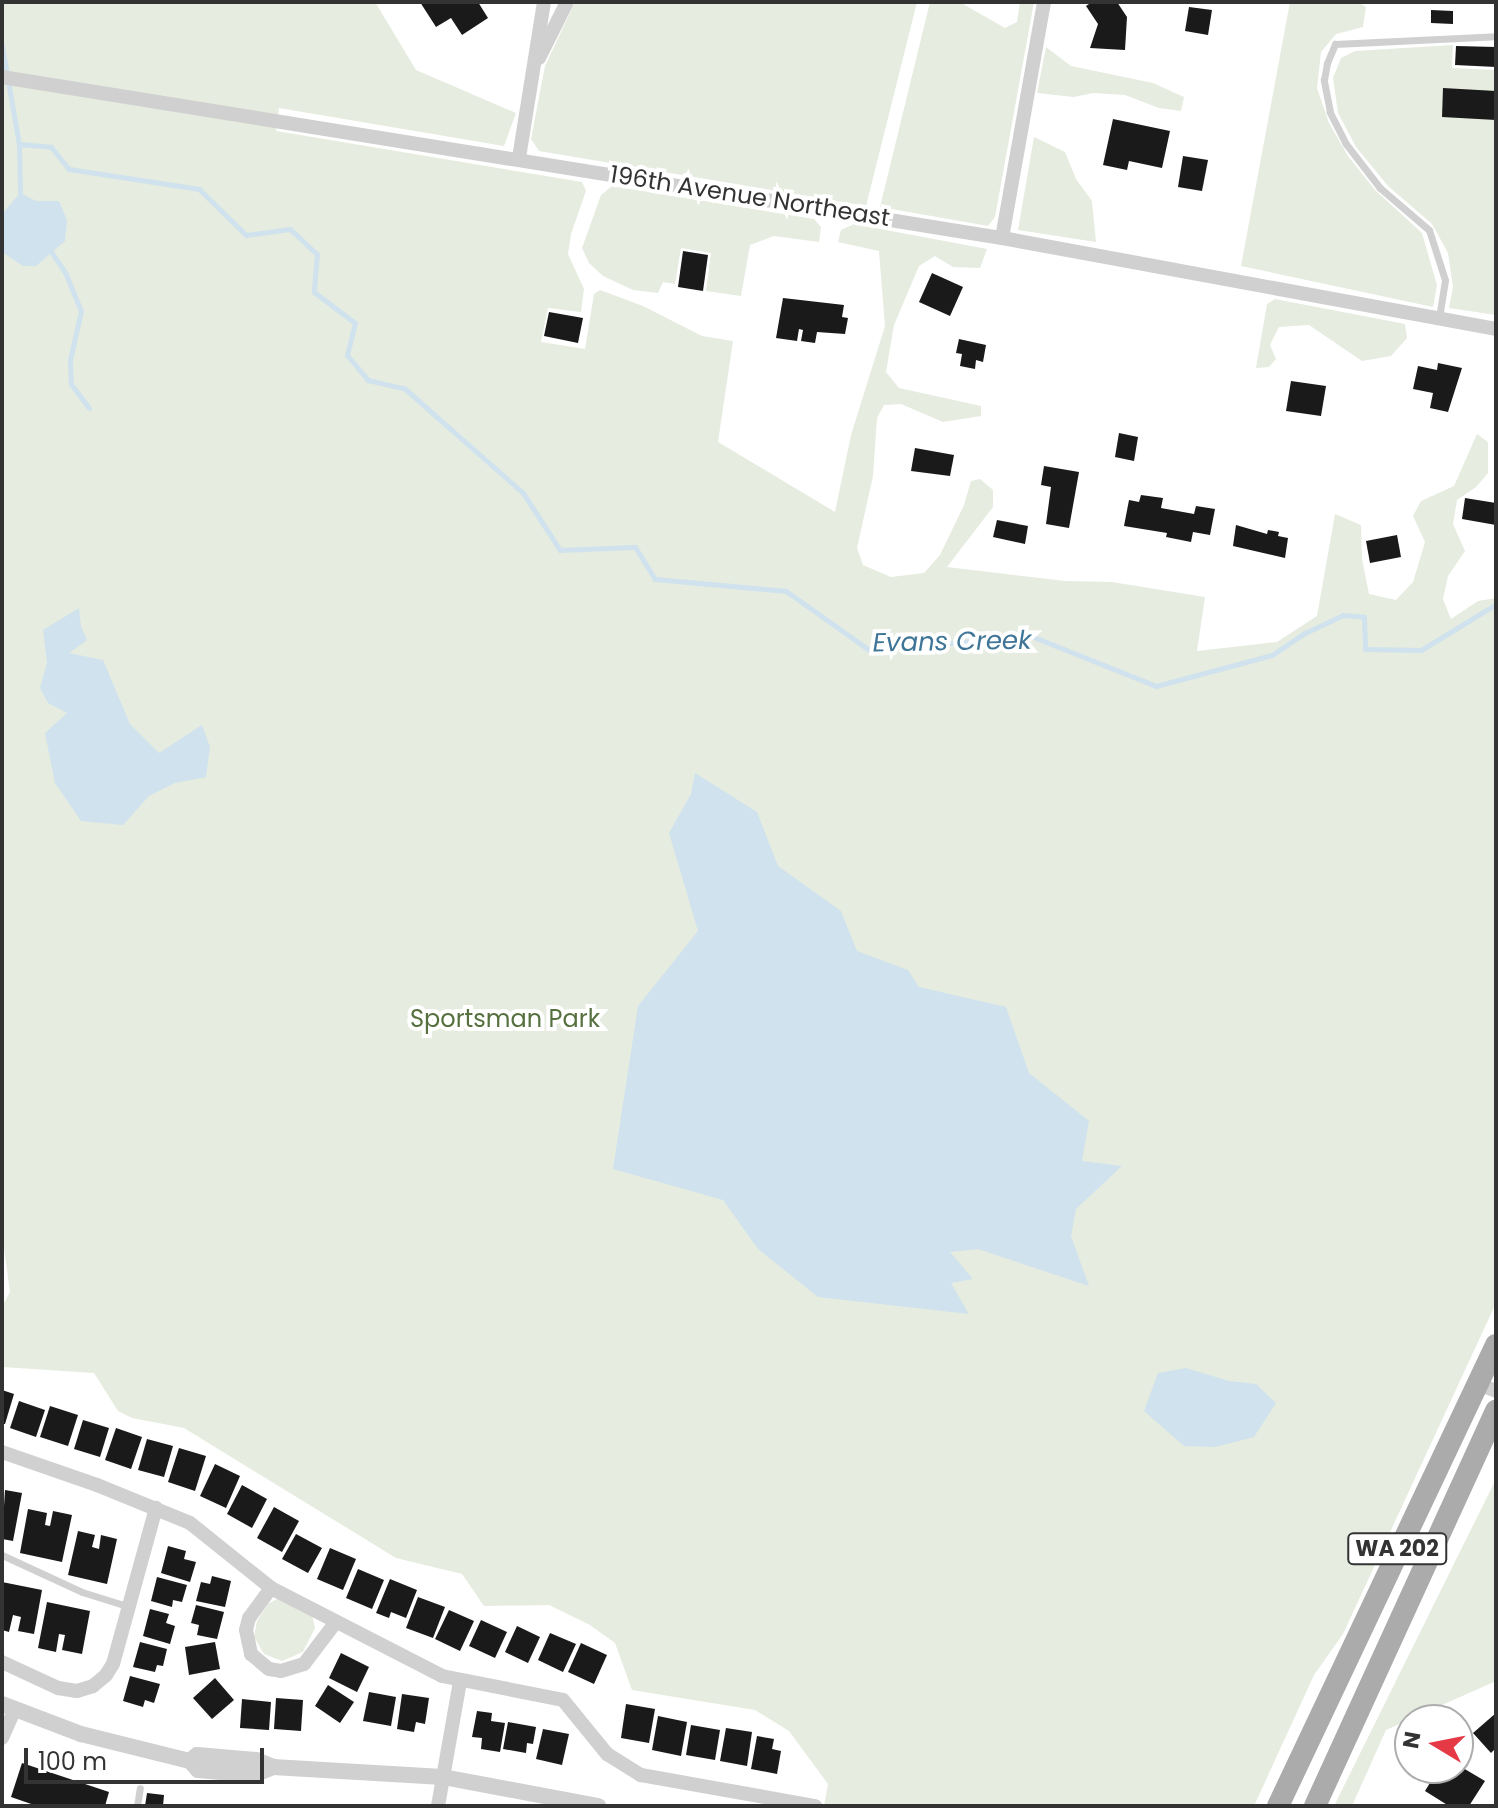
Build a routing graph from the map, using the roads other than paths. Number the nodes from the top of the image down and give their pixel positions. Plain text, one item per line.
1 (544, 2) edge
2 (567, 2) edge
3 (1044, 2) edge
4 (1496, 36) edge
5 (537, 61) junction
6 (2, 77) edge
7 (519, 158) junction
8 (1002, 238) junction
9 (1439, 318) junction
10 (1496, 329) edge
11 (1496, 1345) edge
12 (1487, 1388) edge
13 (1496, 1410) edge
14 (2, 1452) edge
15 (156, 1508) junction
16 (2, 1555) edge
17 (271, 1588) junction
18 (127, 1606) junction
19 (336, 1622) junction
20 (2, 1662) edge
21 (460, 1681) junction
22 (8, 1706) edge
23 (2, 1738) edge
24 (443, 1777) junction
25 (140, 1788) dead end
26 (137, 1806) edge
27 (438, 1806) edge
28 (598, 1806) edge
29 (815, 1806) edge
30 (1278, 1806) edge
31 (1315, 1806) edge

1 - 5 street
2 - 5 street
3 - 8 street
4 - 9 lane
5 - 7 street
6 - 7 street, 196th Avenue Northeast
7 - 8 street, 196th Avenue Northeast
8 - 9 street, 196th Avenue Northeast
9 - 10 street, 196th Avenue Northeast
11 - 12 main road, WA 202
12 - 30 main road, WA 202
13 - 31 main road, WA 202
14 - 15 street
15 - 17 street
15 - 18 street
16 - 18 lane
17 - 19 street
17 - 19 street
18 - 20 street
19 - 21 street
21 - 24 street
21 - 29 street
22 - 23 street
22 - 24 street
24 - 27 street
24 - 28 street
25 - 26 lane

